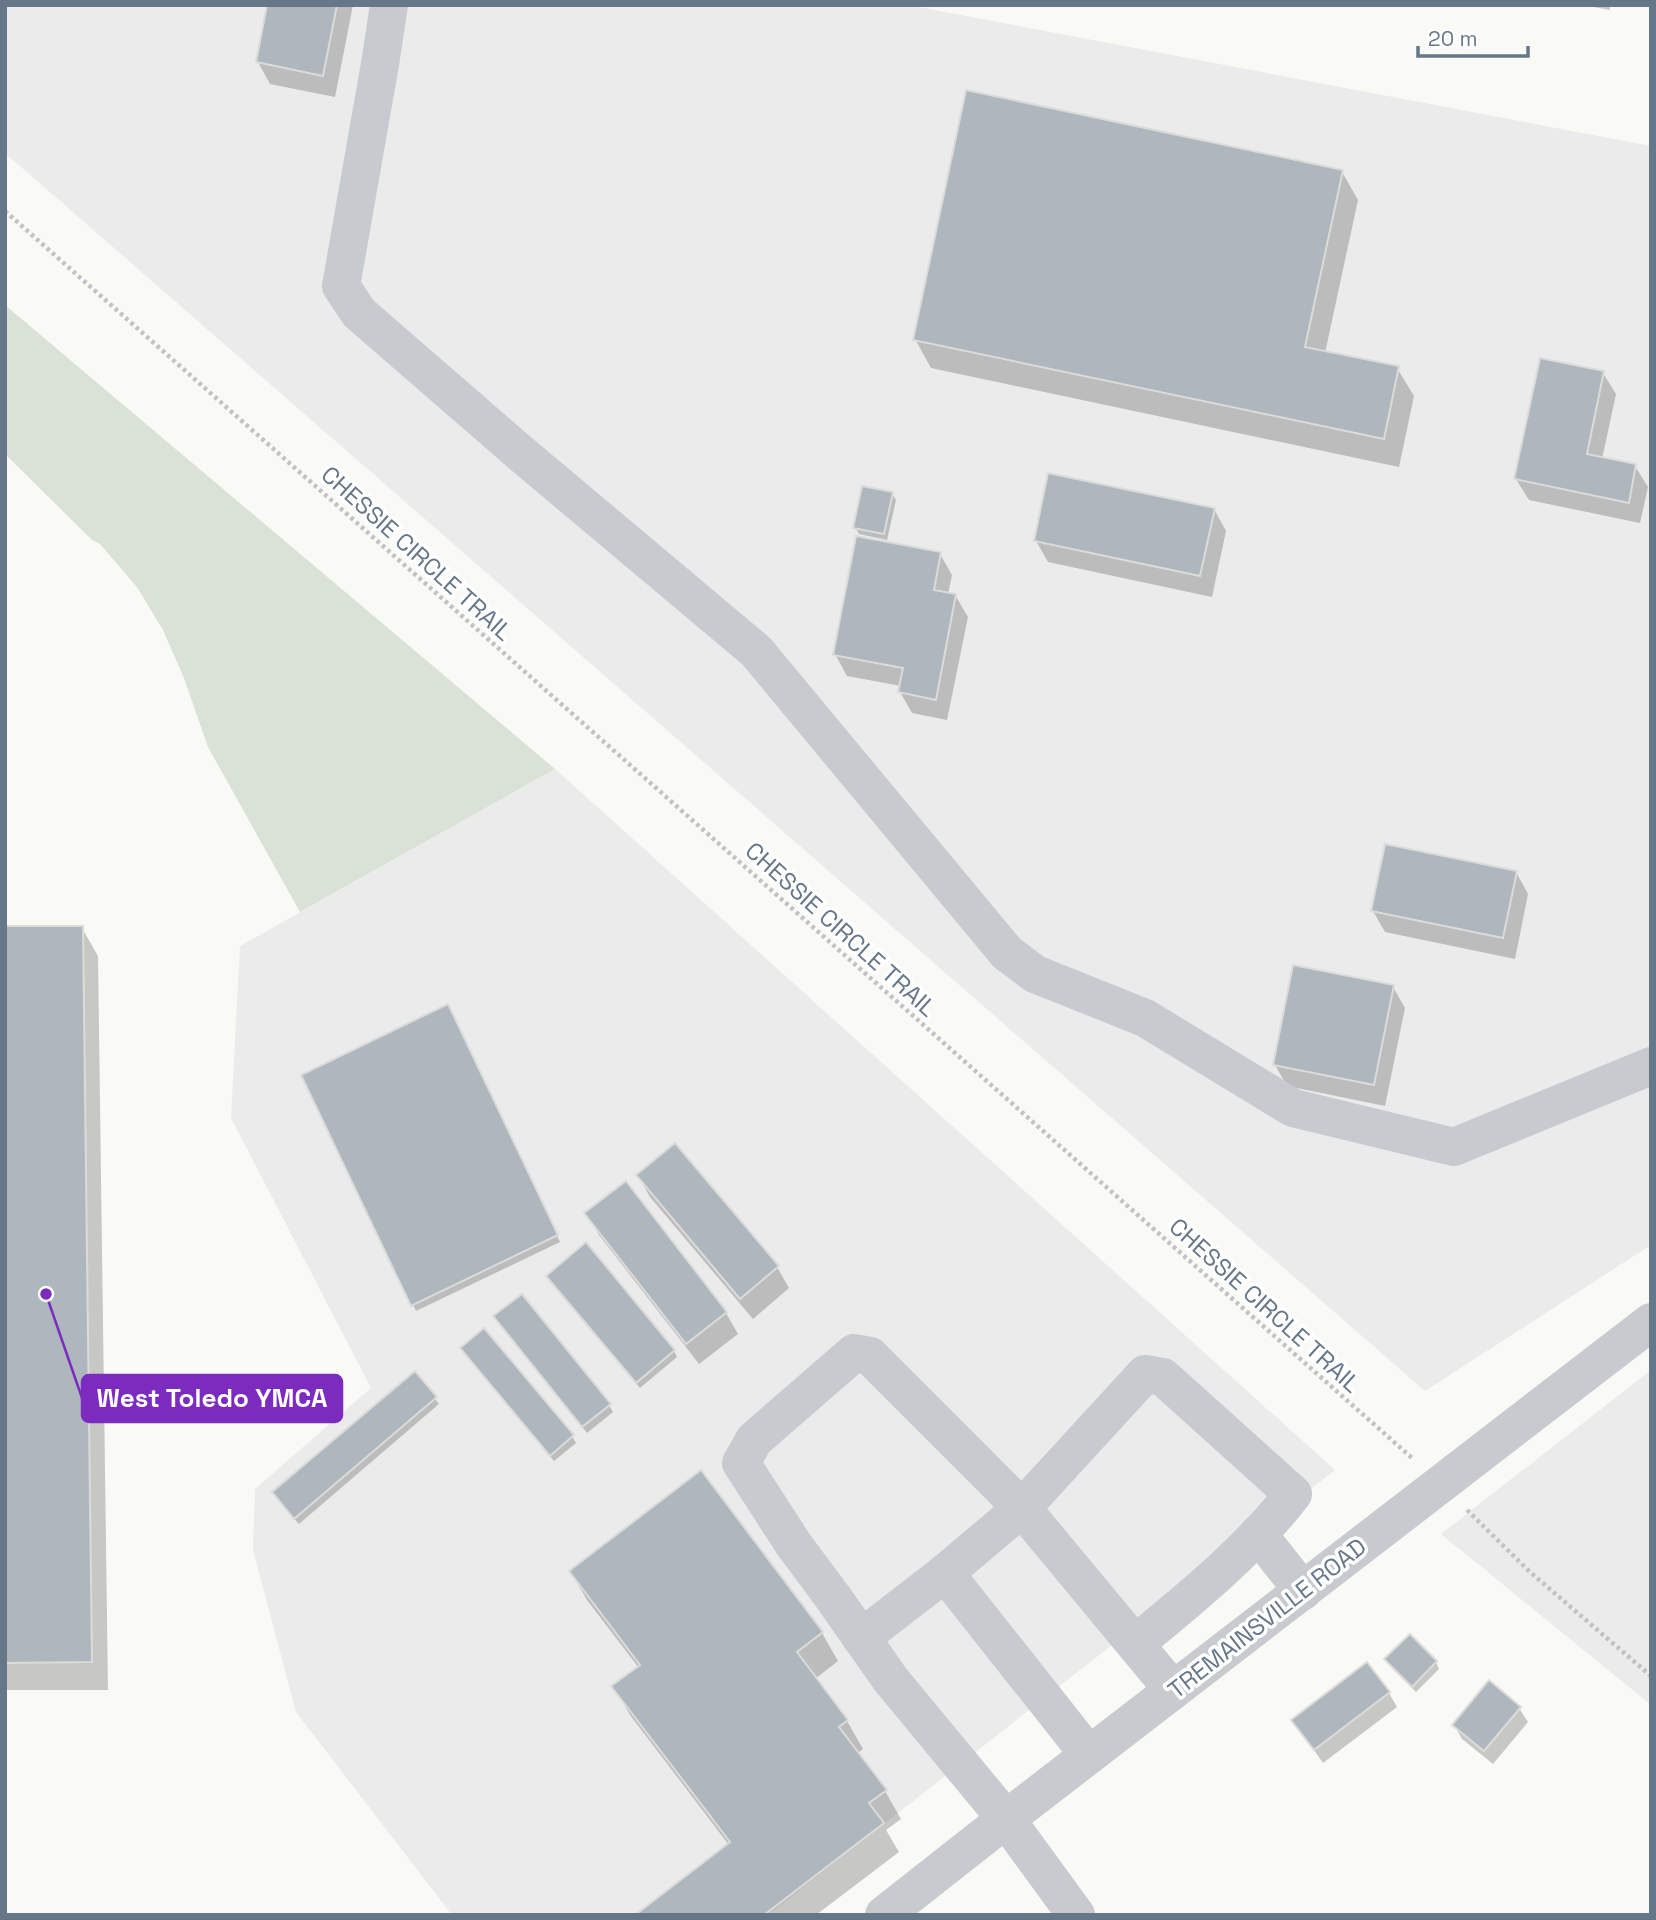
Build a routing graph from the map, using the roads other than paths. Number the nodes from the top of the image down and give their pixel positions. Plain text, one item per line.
1 (389, 5) edge
2 (1651, 1066) edge
3 (1651, 1322) edge
4 (1022, 1508) junction
5 (1258, 1534) junction
6 (945, 1573) junction
7 (1303, 1591) junction
8 (861, 1639) junction
9 (1135, 1644) junction
10 (1173, 1690) junction
11 (1089, 1755) junction
12 (1006, 1819) junction
13 (884, 1915) edge
14 (1076, 1915) edge

1 - 2 street
3 - 7 street, TREMAINSVILLE ROAD
4 - 5 street
4 - 6 street
4 - 8 street
4 - 9 street
5 - 7 street
5 - 9 street
6 - 8 street
6 - 11 street
7 - 10 street, TREMAINSVILLE ROAD
8 - 12 street
9 - 10 street
10 - 11 street, TREMAINSVILLE ROAD
11 - 12 street, TREMAINSVILLE ROAD
12 - 13 street, TREMAINSVILLE ROAD
12 - 14 street

